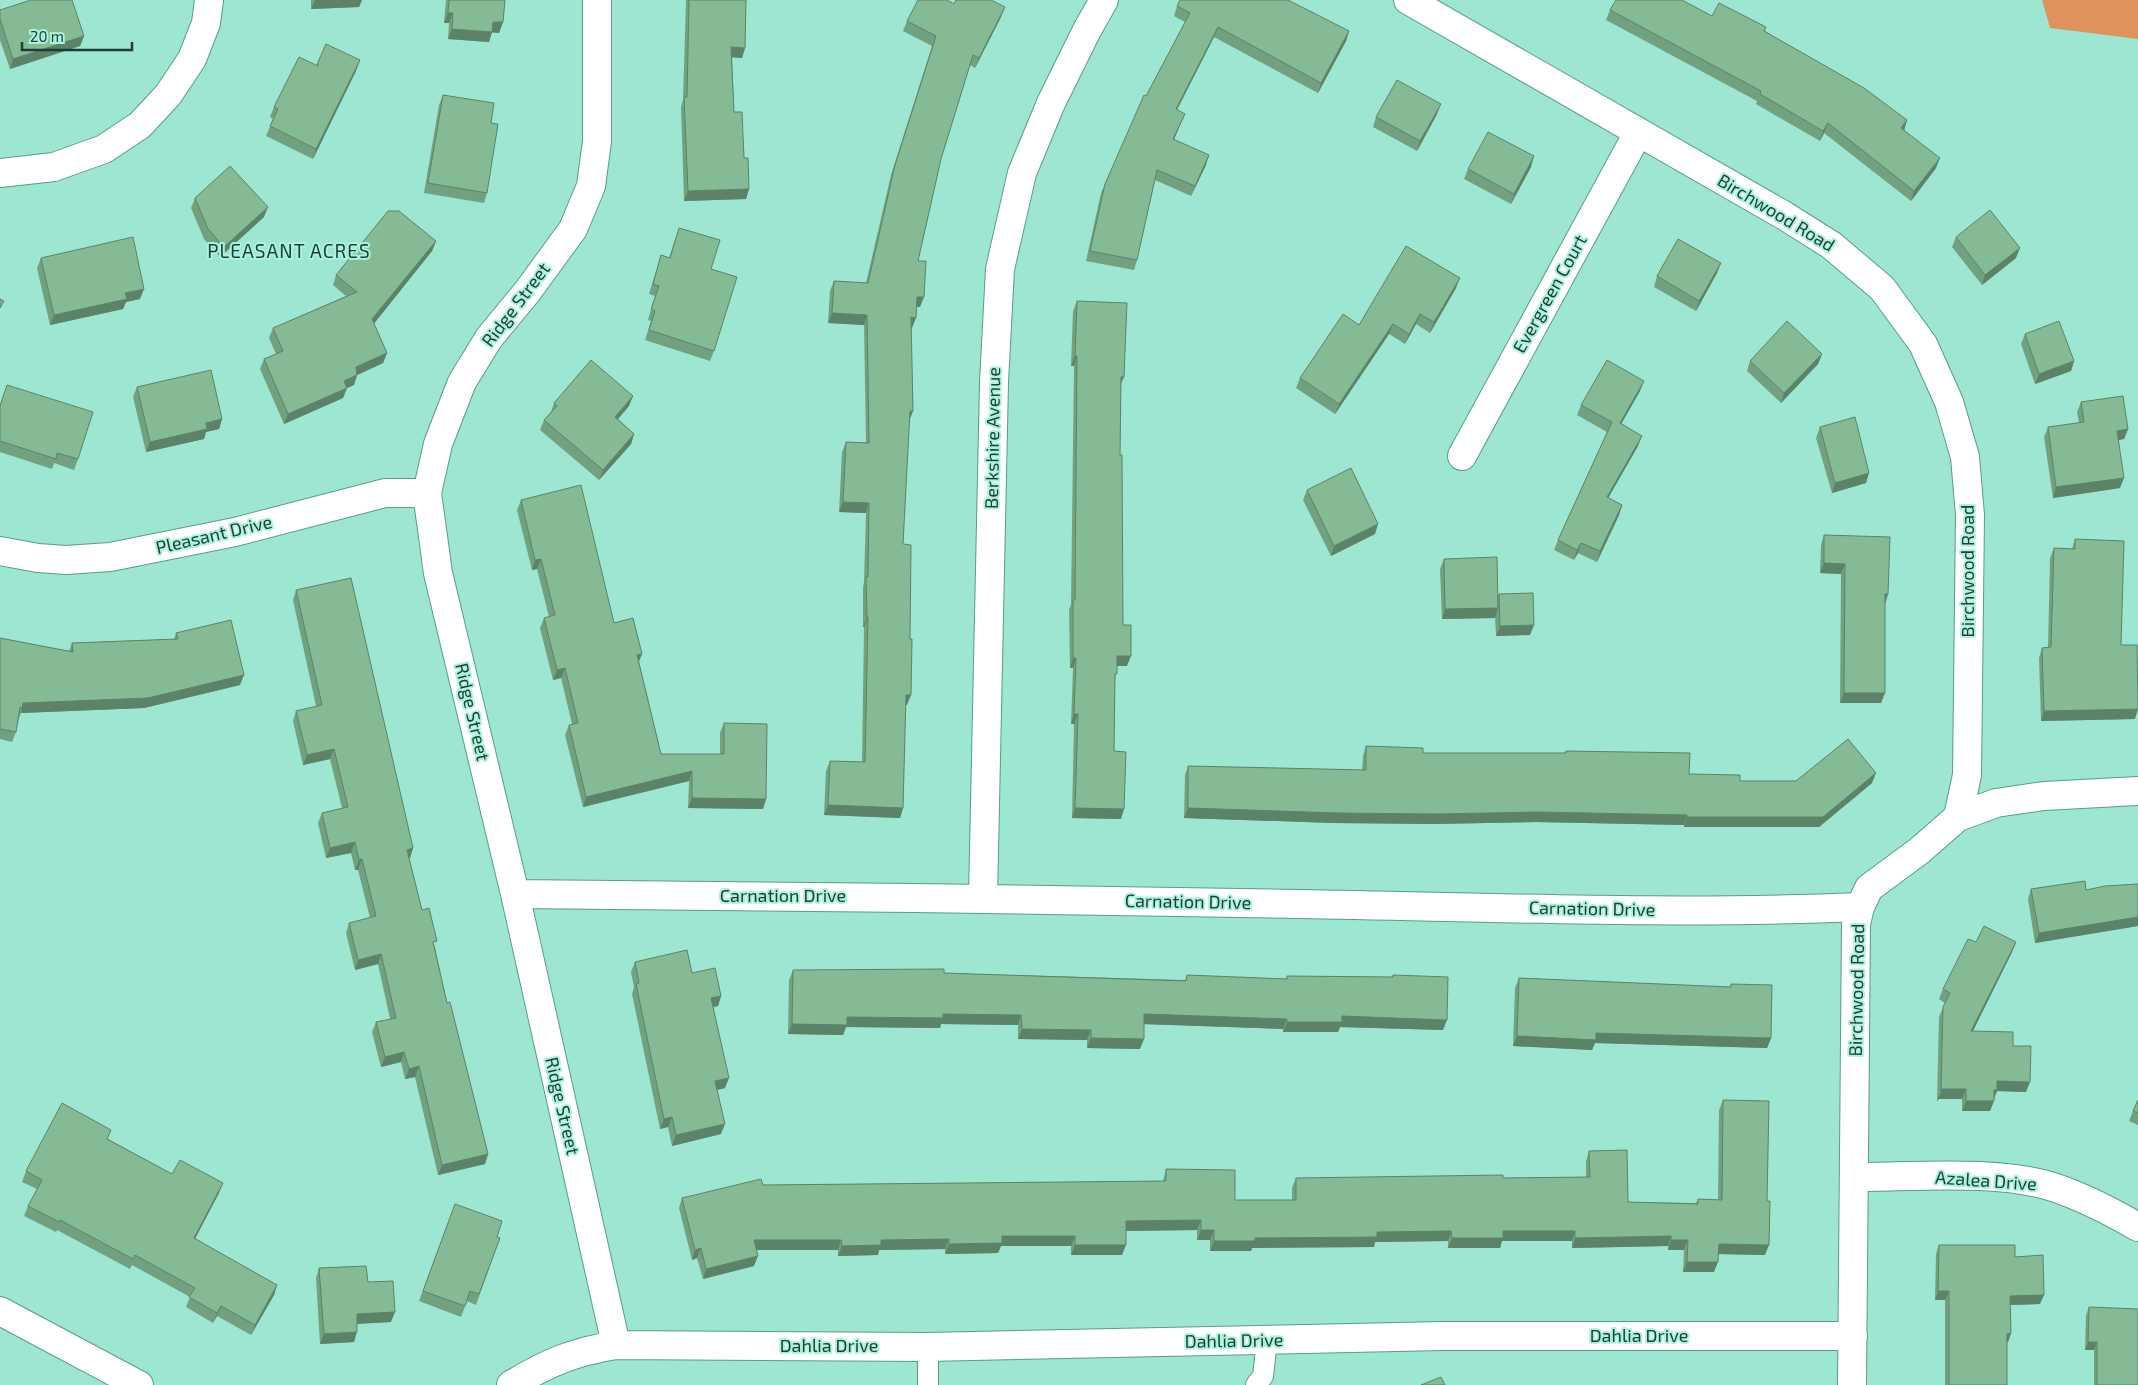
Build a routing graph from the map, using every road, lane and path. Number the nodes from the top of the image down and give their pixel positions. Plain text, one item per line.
1 (209, 0) edge
2 (597, 0) edge
3 (1104, 0) edge
4 (1408, 0) edge
5 (1638, 133) junction
6 (0, 173) edge
7 (1462, 456) dead end
8 (427, 493) junction
9 (0, 551) edge
10 (2138, 791) edge
11 (1958, 817) junction
12 (515, 894) junction
13 (983, 898) junction
14 (1860, 907) junction
15 (1855, 1177) junction
16 (2138, 1228) edge
17 (0, 1311) edge
18 (1853, 1336) junction
19 (1268, 1340) junction
20 (616, 1345) junction
21 (928, 1347) junction
22 (139, 1385) edge
23 (511, 1385) edge
24 (928, 1385) edge
25 (1256, 1385) edge
26 (1852, 1385) edge

1 - 6 street
2 - 8 street, Ridge Street
3 - 13 street, Berkshire Avenue
4 - 5 street, Birchwood Road
5 - 7 street, Evergreen Court
5 - 11 street, Birchwood Road
8 - 9 street, Pleasant Drive
8 - 12 street, Ridge Street
10 - 11 street
11 - 14 street, Birchwood Road
12 - 13 street, Carnation Drive
12 - 20 street, Ridge Street
13 - 14 street, Carnation Drive
14 - 15 street, Birchwood Road
15 - 16 street, Azalea Drive
15 - 18 street, Birchwood Road
17 - 22 street
18 - 19 street, Dahlia Drive
18 - 26 street, Birchwood Road
19 - 21 street, Dahlia Drive
19 - 25 lane
20 - 21 street, Dahlia Drive
20 - 23 street
21 - 24 lane

